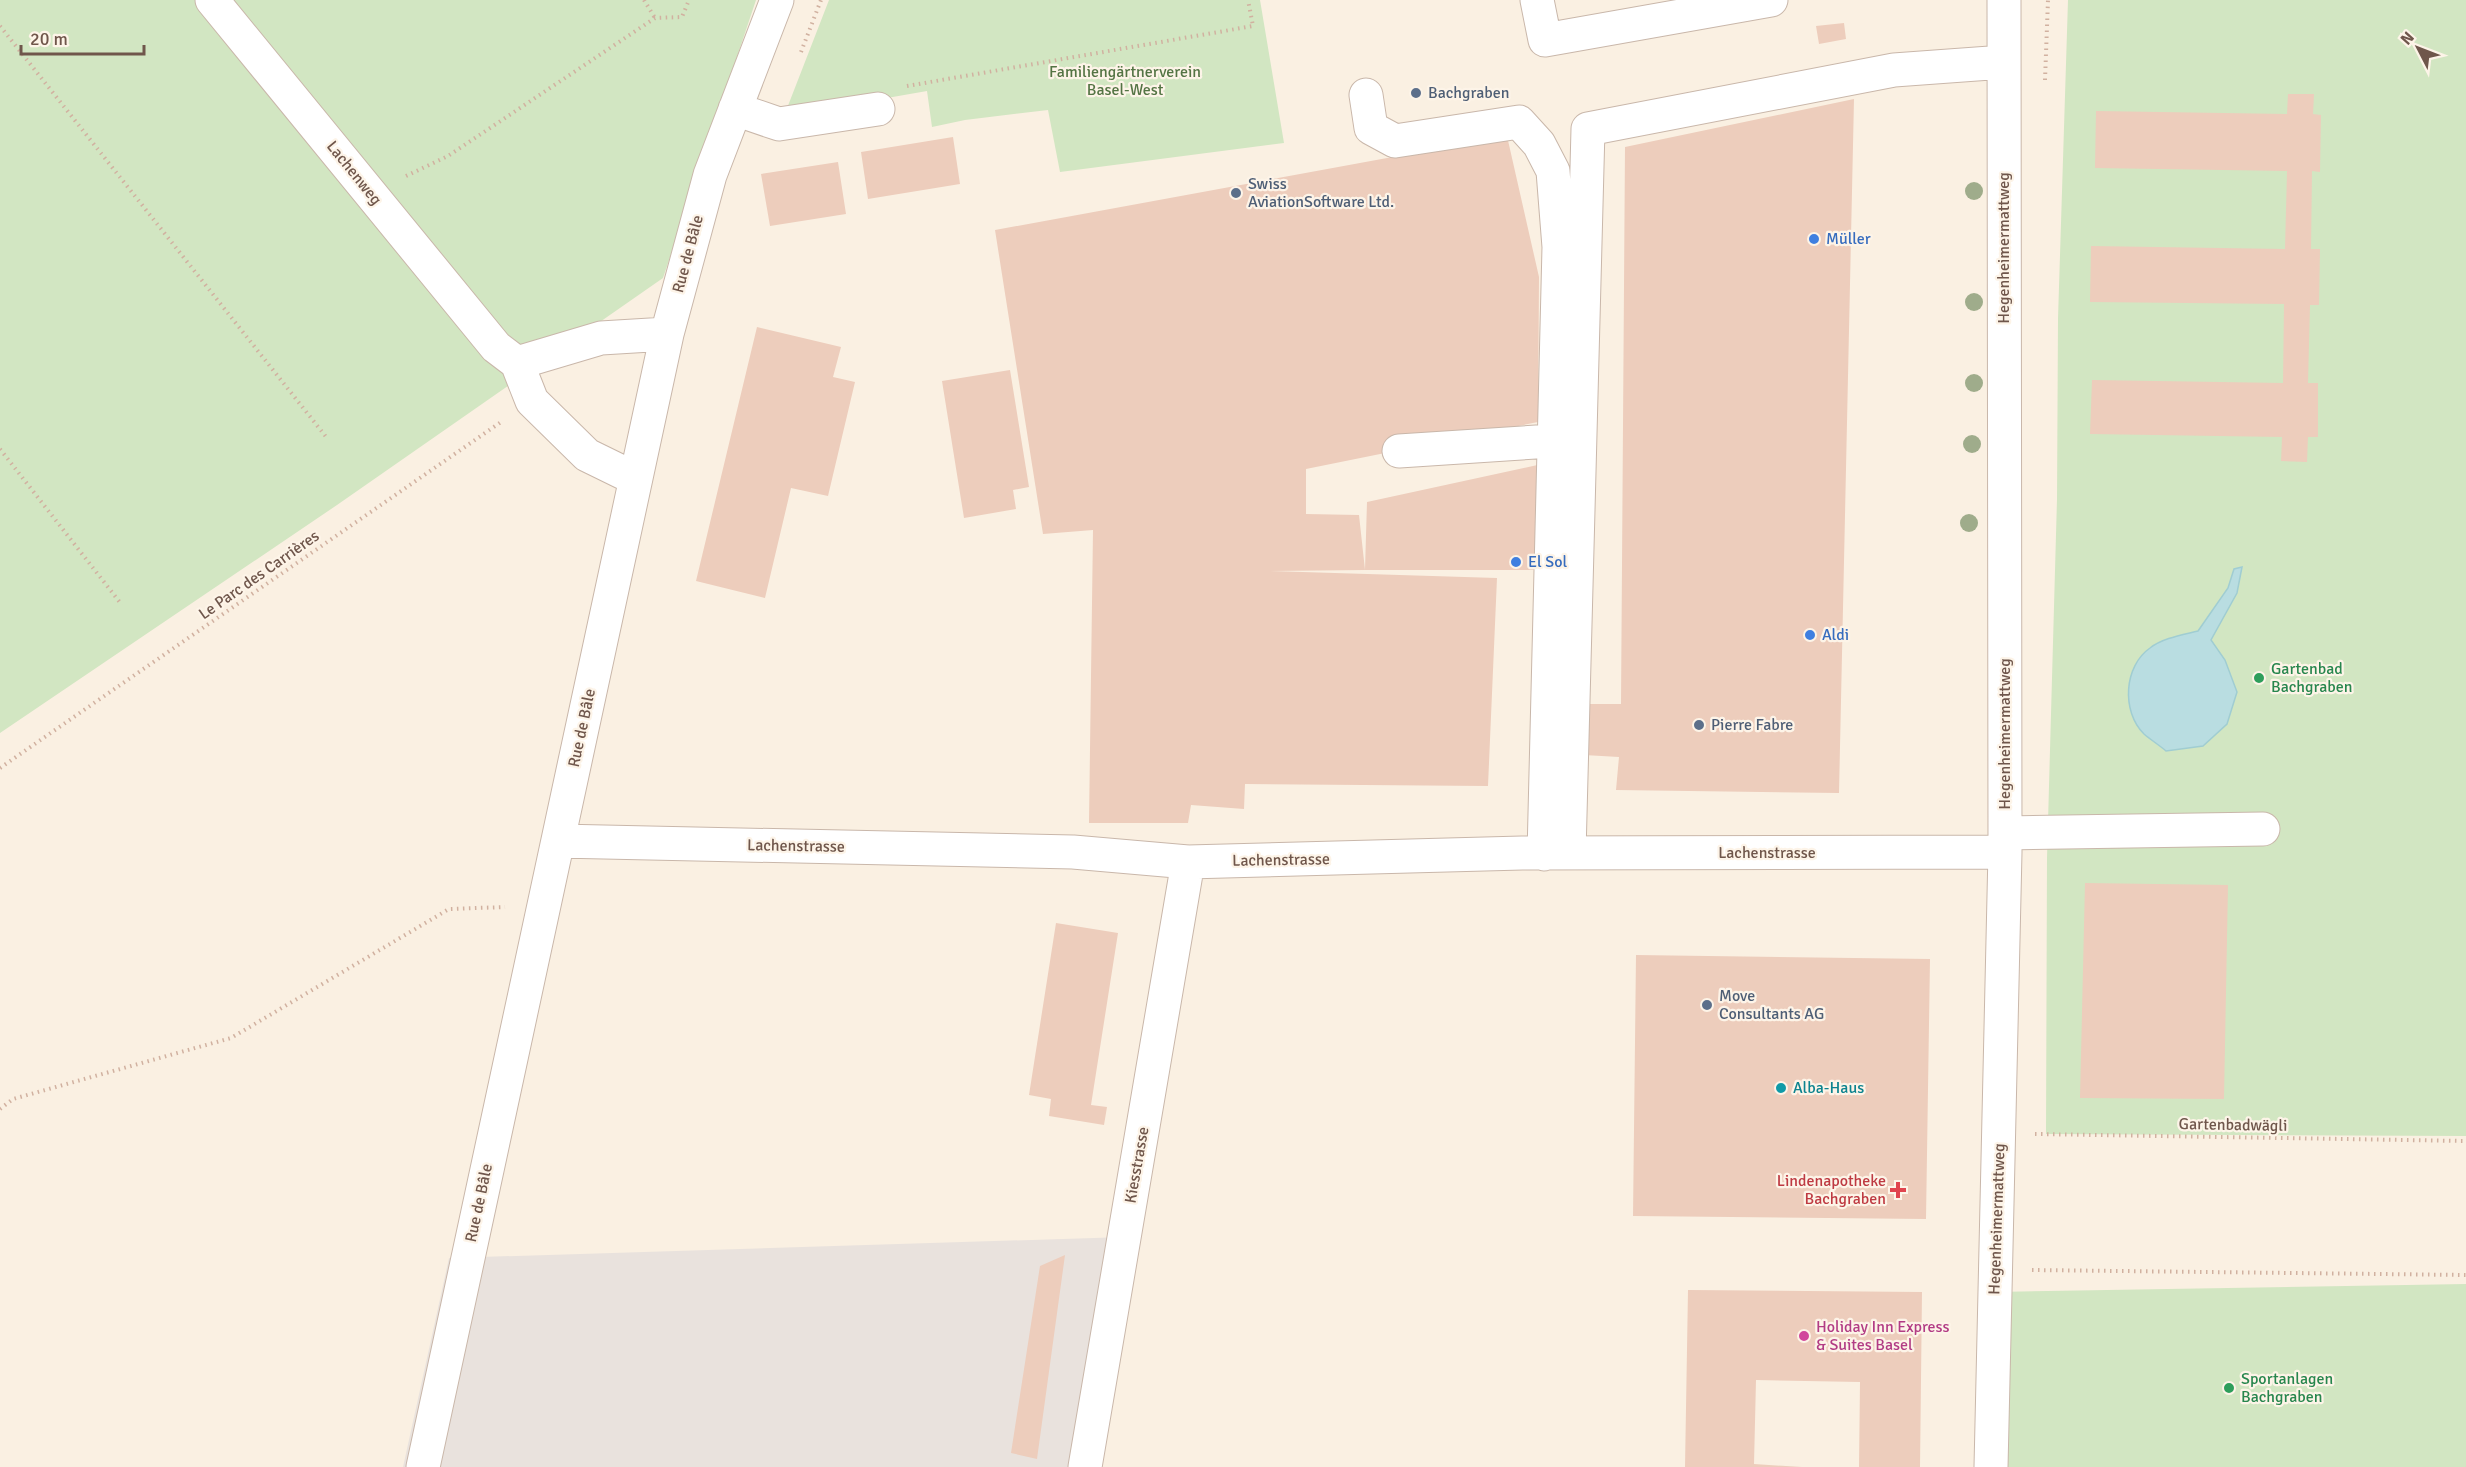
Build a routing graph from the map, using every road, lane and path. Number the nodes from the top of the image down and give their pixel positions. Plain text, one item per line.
1 (212, 0) edge
2 (644, 0) edge
3 (689, 0) edge
4 (777, 0) edge
5 (1248, 0) edge
6 (1537, 0) edge
7 (1771, 0) edge
8 (2004, 0) edge
9 (654, 18) junction
10 (0, 26) edge
11 (2004, 63) junction
12 (904, 87) dead end
13 (1366, 95) dead end
14 (878, 109) dead end
15 (735, 110) junction
16 (370, 194) junction
17 (667, 334) junction
18 (506, 355) junction
19 (532, 401) junction
20 (327, 438) dead end
21 (1552, 441) junction
22 (0, 448) edge
23 (1399, 451) dead end
24 (634, 478) junction
25 (122, 605) dead end
26 (0, 768) edge
27 (2263, 829) dead end
28 (558, 842) junction
29 (2005, 843) junction
30 (1556, 854) junction
31 (1188, 862) junction
32 (543, 906) junction
33 (0, 1108) edge
34 (1999, 1135) junction
35 (2466, 1141) edge
36 (1995, 1270) junction
37 (2466, 1275) edge
38 (423, 1467) edge
39 (1085, 1467) edge
40 (1991, 1467) edge

1 - 16 street, Lachenweg
2 - 9 path
3 - 9 path
4 - 15 street, Rue de Bâle
5 - 12 path
6 - 7 street
8 - 11 street, Hegenheimermattweg
9 - 16 path
10 - 20 path
11 - 29 street, Hegenheimermattweg
11 - 30 street
13 - 21 street
14 - 15 street
15 - 17 street, Rue de Bâle
16 - 18 street, Lachenweg
17 - 18 street
17 - 24 street, Rue de Bâle
18 - 19 street, Lachenweg
19 - 24 street
19 - 26 path, Le Parc des Carrières
21 - 23 street
21 - 30 street
22 - 25 path
24 - 28 street, Rue de Bâle
27 - 29 street, Lachenstrasse
28 - 31 street, Lachenstrasse
28 - 32 street, Rue de Bâle
29 - 30 street, Lachenstrasse
29 - 34 street, Hegenheimermattweg
30 - 31 street, Lachenstrasse
31 - 39 street, Kiesstrasse
32 - 33 path
32 - 38 street, Rue de Bâle
34 - 35 path, Gartenbadwägli
34 - 36 street, Hegenheimermattweg
36 - 37 path
36 - 40 street, Hegenheimermattweg

